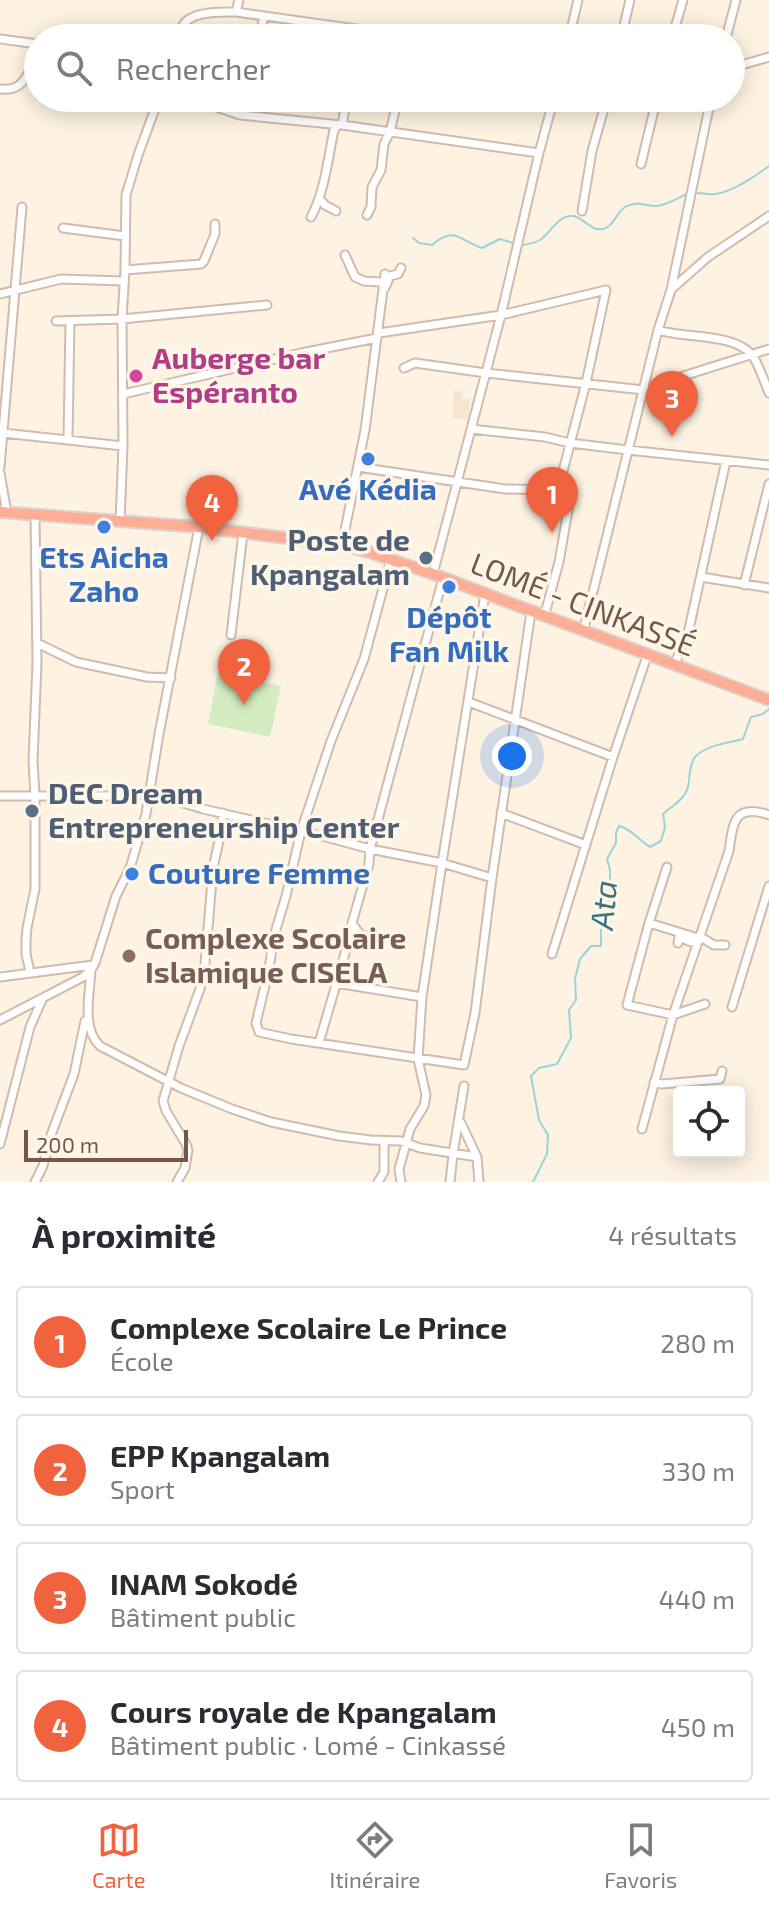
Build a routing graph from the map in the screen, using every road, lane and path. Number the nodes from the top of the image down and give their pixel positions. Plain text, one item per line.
1 (239, 0) edge
2 (578, 0) edge
3 (630, 0) edge
4 (683, 0) edge
5 (736, 0) edge
6 (236, 12) junction
7 (264, 16) junction
8 (183, 24) edge
9 (262, 24) edge
10 (304, 24) edge
11 (572, 24) edge
12 (624, 24) edge
13 (676, 24) edge
14 (730, 24) edge
15 (0, 39) edge
16 (24, 42) edge
17 (769, 57) edge
18 (745, 64) edge
19 (24, 79) edge
20 (0, 89) edge
21 (154, 112) edge
22 (231, 112) edge
23 (241, 112) edge
24 (343, 112) edge
25 (395, 112) edge
26 (550, 112) edge
27 (603, 112) edge
28 (654, 112) edge
29 (708, 112) edge
30 (240, 115) junction
31 (340, 125) junction
32 (390, 132) junction
33 (539, 153) junction
34 (641, 164) dead end
35 (319, 198) junction
36 (22, 207) dead end
37 (336, 211) dead end
38 (582, 211) dead end
39 (367, 215) dead end
40 (769, 216) edge
41 (311, 217) dead end
42 (215, 224) dead end
43 (63, 228) dead end
44 (125, 236) junction
45 (345, 255) dead end
46 (401, 268) dead end
47 (125, 270) junction
48 (385, 274) dead end
49 (123, 281) junction
50 (385, 288) junction
51 (16, 290) junction
52 (671, 290) junction
53 (0, 294) edge
54 (267, 305) dead end
55 (501, 315) junction
56 (122, 319) junction
57 (56, 321) dead end
58 (70, 321) junction
59 (658, 330) junction
60 (378, 336) junction
61 (769, 349) edge
62 (752, 355) junction
63 (404, 368) dead end
64 (486, 373) junction
65 (586, 383) junction
66 (644, 390) junction
67 (769, 393) edge
68 (123, 394) junction
69 (471, 429) junction
70 (3, 433) junction
71 (68, 440) junction
72 (570, 443) junction
73 (123, 446) junction
74 (628, 450) junction
75 (726, 461) junction
76 (769, 465) edge
77 (0, 467) edge
78 (358, 467) junction
79 (0, 473) edge
80 (458, 481) junction
81 (769, 484) edge
82 (558, 490) junction
83 (4, 513) edge
84 (35, 515) junction
85 (120, 523) junction
86 (199, 527) junction
87 (243, 533) junction
88 (342, 545) junction
89 (391, 559) junction
90 (438, 576) junction
91 (701, 577) junction
92 (744, 585) junction
93 (769, 588) edge
94 (485, 594) junction
95 (531, 612) junction
96 (544, 617) junction
97 (583, 632) junction
98 (231, 635) dead end
99 (37, 643) junction
100 (647, 656) junction
101 (674, 666) junction
102 (171, 678) junction
103 (769, 700) edge
104 (469, 702) junction
105 (514, 719) junction
106 (613, 757) junction
107 (150, 793) junction
108 (0, 796) edge
109 (35, 796) junction
110 (223, 813) junction
111 (501, 813) junction
112 (769, 815) edge
113 (301, 831) junction
114 (586, 845) junction
115 (370, 849) junction
116 (442, 863) junction
117 (667, 867) dead end
118 (492, 878) junction
119 (769, 886) edge
120 (352, 923) junction
121 (649, 923) junction
122 (696, 937) junction
123 (377, 938) dead end
124 (678, 943) dead end
125 (725, 945) dead end
126 (552, 954) dead end
127 (93, 966) junction
128 (30, 972) junction
129 (0, 977) edge
130 (336, 983) junction
131 (422, 997) junction
132 (42, 1000) junction
133 (89, 1003) junction
134 (705, 1004) dead end
135 (732, 1007) dead end
136 (673, 1015) junction
137 (0, 1020) edge
138 (319, 1043) junction
139 (418, 1059) junction
140 (722, 1071) dead end
141 (168, 1080) junction
142 (654, 1082) junction
143 (464, 1086) dead end
144 (460, 1121) junction
145 (642, 1129) dead end
146 (384, 1141) junction
147 (406, 1143) junction
148 (0, 1144) edge
149 (453, 1154) junction
150 (477, 1157) junction
151 (37, 1179) edge
152 (28, 1182) edge
153 (177, 1182) edge
154 (378, 1182) edge
155 (401, 1182) edge
156 (450, 1182) edge
157 (479, 1182) edge

1 - 6 street
2 - 11 street
3 - 12 street
4 - 13 street
5 - 14 street
6 - 7 street
6 - 8 street
7 - 9 street
7 - 10 street
15 - 16 street
17 - 18 street
19 - 20 street
21 - 44 street
22 - 30 street
23 - 30 street
24 - 31 street
25 - 32 street
26 - 33 street
27 - 38 street
28 - 34 street
29 - 52 street
30 - 31 street
31 - 32 street
31 - 35 street
32 - 33 street
32 - 39 street
33 - 55 street
35 - 37 street
35 - 41 street
36 - 51 street
40 - 52 street
42 - 47 street
43 - 44 street
44 - 47 street
45 - 50 street
46 - 50 street
47 - 49 street
48 - 50 street
49 - 51 street
49 - 56 street
50 - 60 street
51 - 53 street
51 - 70 street
52 - 59 street
54 - 56 street
55 - 60 street
55 - 64 street
55 - 65 street
56 - 58 street
56 - 68 street
57 - 58 street
58 - 71 street
59 - 62 street
59 - 66 street
60 - 68 street
60 - 78 street
61 - 62 street
62 - 66 street
62 - 67 street
63 - 64 street
64 - 65 street
64 - 69 street
65 - 66 street
65 - 72 street
66 - 74 street
68 - 73 street
69 - 72 street
69 - 80 street
70 - 71 street
70 - 77 street
71 - 73 street
72 - 74 street
72 - 82 street
73 - 85 street
74 - 75 street
74 - 97 street
75 - 76 street
75 - 91 street
78 - 80 street
78 - 88 street
79 - 83 street
80 - 82 street
80 - 90 street
81 - 92 street
82 - 96 street
83 - 84 highway, LOMÉ - CINKASSÉ
84 - 85 highway, LOMÉ - CINKASSÉ
84 - 99 street
85 - 86 highway, LOMÉ - CINKASSÉ
86 - 87 highway, LOMÉ - CINKASSÉ
86 - 102 street
87 - 88 highway, LOMÉ - CINKASSÉ
87 - 98 street
88 - 89 highway, LOMÉ - CINKASSÉ
89 - 90 highway, LOMÉ - CINKASSÉ
89 - 113 street
90 - 94 highway, LOMÉ - CINKASSÉ
90 - 115 street
91 - 92 street
91 - 101 street
92 - 93 street
94 - 95 highway, LOMÉ - CINKASSÉ
94 - 104 street
95 - 96 highway, LOMÉ - CINKASSÉ
95 - 105 street
96 - 97 highway, LOMÉ - CINKASSÉ
97 - 100 highway, LOMÉ - CINKASSÉ
99 - 102 street
99 - 109 street
100 - 101 highway, LOMÉ - CINKASSÉ
100 - 106 street
101 - 103 highway, LOMÉ - CINKASSÉ
102 - 107 street
104 - 105 street
104 - 116 street
105 - 106 street
105 - 111 street
106 - 114 street
107 - 109 street
107 - 110 street
107 - 127 street
108 - 109 street
109 - 128 street
110 - 113 street
110 - 141 street
111 - 114 street
111 - 118 street
112 - 122 street
113 - 115 street
113 - 138 street
114 - 126 street
115 - 116 street
115 - 120 street
116 - 118 street
116 - 131 street
117 - 121 street
118 - 139 street
119 - 135 street
120 - 123 street
120 - 130 street
121 - 122 street
121 - 136 street
122 - 124 street
122 - 125 street
122 - 136 street
127 - 128 street
127 - 132 street
127 - 133 street
128 - 129 street
130 - 131 street
130 - 138 street
131 - 139 street
132 - 137 street
132 - 148 street
133 - 141 street
133 - 151 street
134 - 136 street
136 - 142 street
138 - 139 street
139 - 147 street
140 - 142 street
141 - 146 street
141 - 153 street
142 - 145 street
143 - 144 street
144 - 149 street
144 - 150 street
146 - 147 street
146 - 154 street
147 - 149 street
147 - 155 street
149 - 150 street
149 - 156 street
150 - 157 street
151 - 152 street

